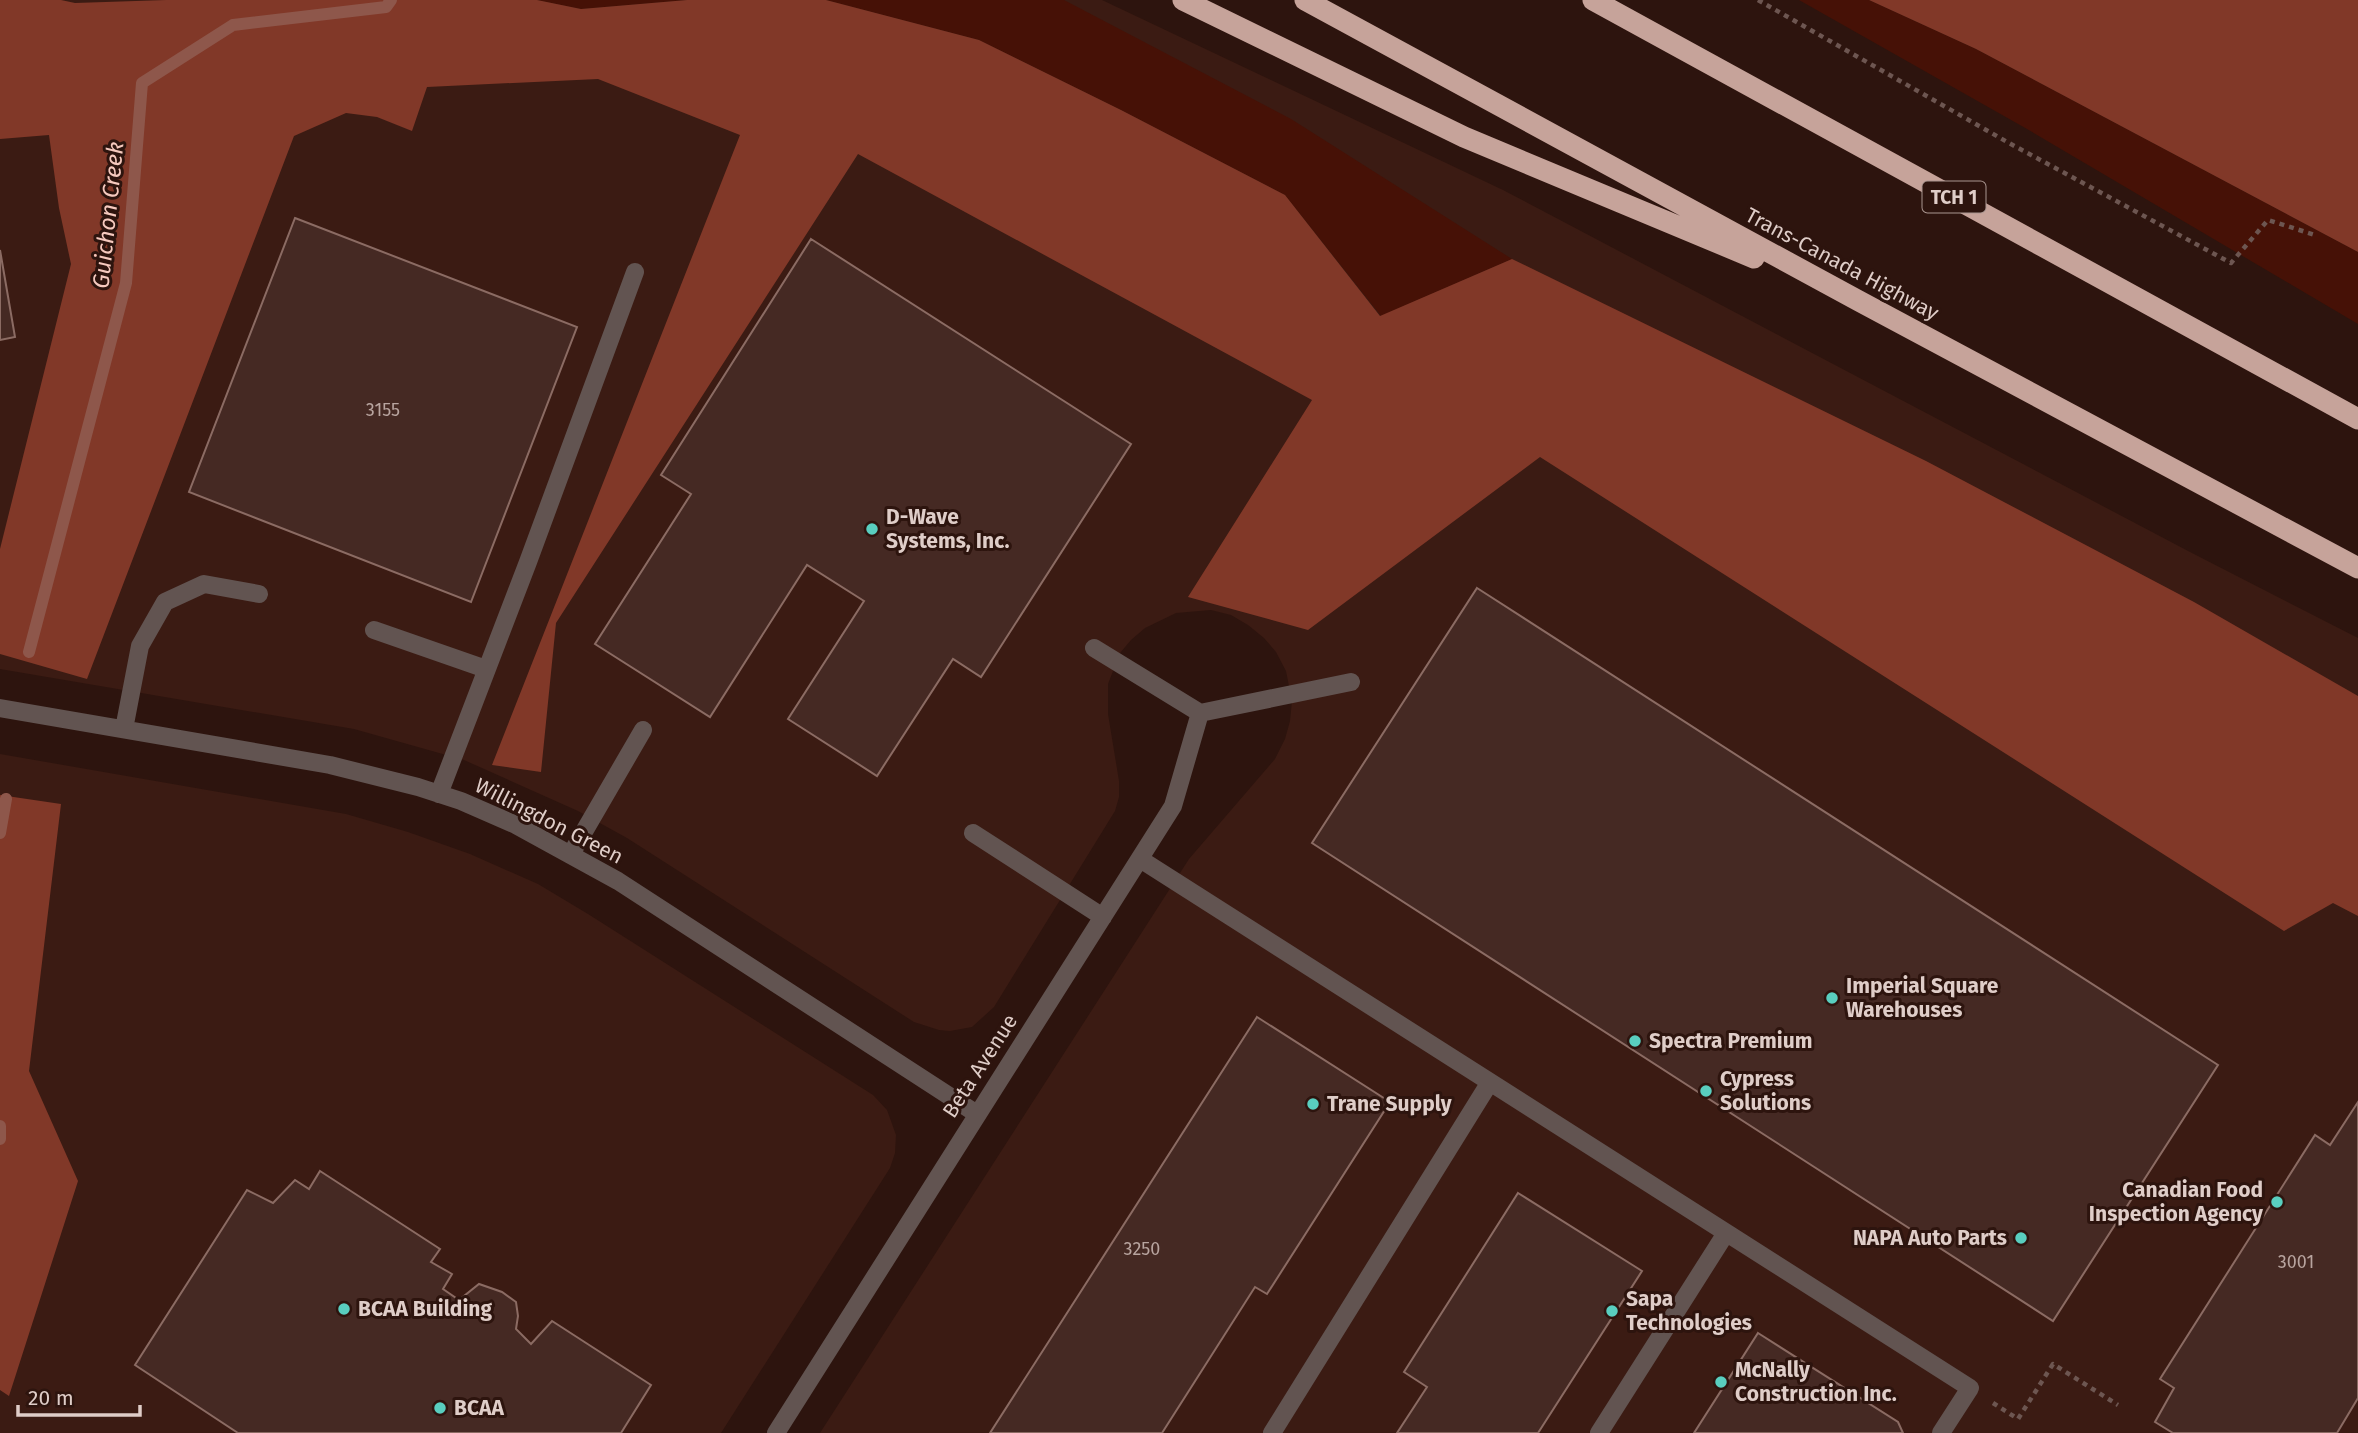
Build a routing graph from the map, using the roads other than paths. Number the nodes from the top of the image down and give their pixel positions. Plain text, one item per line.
1 (1182, 0) edge
2 (1305, 0) edge
3 (1593, 0) edge
4 (635, 272) dead end
5 (1859, 301) junction
6 (2358, 419) edge
7 (2358, 568) edge
8 (259, 594) dead end
9 (374, 630) dead end
10 (1094, 648) dead end
11 (486, 669) junction
12 (1351, 682) dead end
13 (0, 708) edge
14 (1199, 713) junction
15 (124, 729) junction
16 (643, 730) dead end
17 (439, 793) junction
18 (973, 833) dead end
19 (571, 854) junction
20 (1140, 859) junction
21 (1103, 917) junction
22 (1490, 1082) junction
23 (977, 1114) junction
24 (1726, 1233) junction
25 (776, 1433) edge
26 (1272, 1433) edge
27 (1599, 1433) edge
28 (1941, 1433) edge

1 - 5 highway
2 - 5 highway, Trans-Canada Highway
3 - 6 highway, TCH 1
4 - 11 street
5 - 7 highway, Trans-Canada Highway
8 - 15 street
9 - 11 street
10 - 14 street
11 - 17 street
12 - 14 street
13 - 15 street, Willingdon Green
14 - 20 street, Beta Avenue
15 - 17 street, Willingdon Green
16 - 19 street
17 - 19 street, Willingdon Green
18 - 21 street
19 - 23 street, Willingdon Green
20 - 21 street, Beta Avenue
20 - 22 street
21 - 23 street, Beta Avenue
22 - 24 street
22 - 26 street
23 - 25 street, Beta Avenue
24 - 27 street
24 - 28 street

